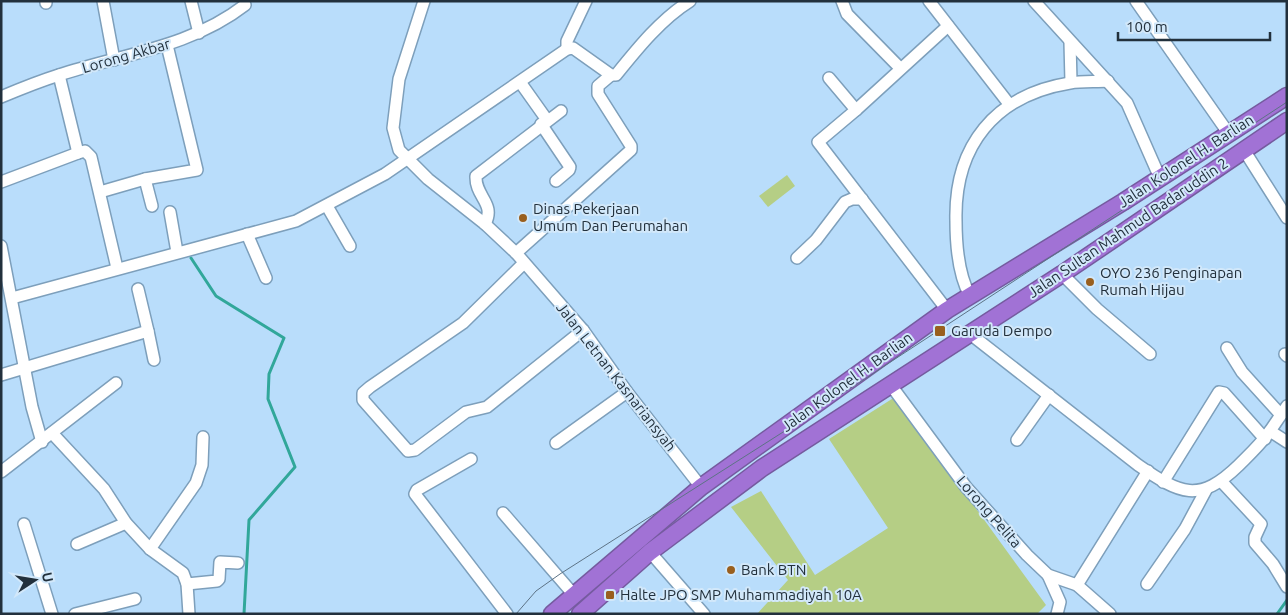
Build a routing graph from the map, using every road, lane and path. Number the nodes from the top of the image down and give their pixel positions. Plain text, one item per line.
1 (103, 1) edge
2 (192, 1) edge
3 (424, 1) edge
4 (586, 1) edge
5 (690, 1) edge
6 (842, 1) edge
7 (929, 1) edge
8 (1034, 1) edge
9 (1136, 1) edge
10 (245, 5) dead end
11 (948, 26) junction
12 (199, 33) junction
13 (1070, 42) junction
14 (167, 45) junction
15 (567, 49) junction
16 (114, 60) junction
17 (900, 68) junction
18 (59, 75) junction
19 (611, 75) junction
20 (829, 78) dead end
21 (1108, 81) junction
22 (520, 82) junction
23 (1071, 82) junction
24 (1, 96) edge
25 (1287, 96) edge
26 (1009, 104) junction
27 (856, 110) junction
28 (561, 111) dead end
29 (1287, 121) edge
30 (544, 122) junction
31 (1229, 134) junction
32 (1244, 150) junction
33 (78, 153) junction
34 (408, 160) junction
35 (1160, 178) junction
36 (145, 179) junction
37 (556, 181) dead end
38 (1, 182) edge
39 (100, 192) junction
40 (862, 199) junction
41 (1123, 202) junction
42 (152, 206) dead end
43 (327, 206) junction
44 (170, 212) dead end
45 (1287, 218) edge
46 (485, 224) junction
47 (1136, 224) junction
48 (247, 234) junction
49 (1, 246) edge
50 (350, 246) dead end
51 (177, 252) junction
52 (516, 253) junction
53 (797, 258) dead end
54 (524, 263) junction
55 (117, 268) junction
56 (1062, 274) junction
57 (266, 278) dead end
58 (138, 290) dead end
59 (970, 296) junction
60 (12, 298) junction
61 (947, 310) junction
62 (583, 330) junction
63 (148, 331) junction
64 (969, 333) junction
65 (1227, 348) dead end
66 (1150, 354) dead end
67 (154, 360) dead end
68 (25, 369) junction
69 (1, 375) edge
70 (116, 384) dead end
71 (890, 384) junction
72 (627, 392) junction
73 (1049, 395) junction
74 (1284, 411) edge
75 (52, 433) junction
76 (1268, 435) junction
77 (203, 437) dead end
78 (1017, 440) dead end
79 (42, 442) junction
80 (1287, 442) edge
81 (556, 443) dead end
82 (471, 459) dead end
83 (1148, 471) junction
84 (1, 472) edge
85 (1221, 481) junction
86 (1163, 482) junction
87 (701, 487) junction
88 (1206, 490) junction
89 (503, 513) dead end
90 (126, 523) junction
91 (24, 524) dead end
92 (77, 544) dead end
93 (150, 549) junction
94 (650, 552) junction
95 (238, 563) dead end
96 (1048, 575) junction
97 (187, 584) junction
98 (1147, 584) dead end
99 (1078, 586) junction
100 (1287, 587) edge
101 (574, 595) junction
102 (135, 599) dead end
103 (52, 614) edge
104 (75, 614) edge
105 (189, 614) edge
106 (507, 614) edge
107 (552, 614) edge
108 (580, 614) edge
109 (704, 614) edge
110 (1057, 614) edge
111 (1110, 614) edge

1 - 16 street
2 - 12 street
3 - 34 street, Jalan Letnan Kasnariansyah
4 - 15 street
5 - 19 street
6 - 17 street
7 - 11 street
8 - 13 street
9 - 31 street
10 - 12 street, Lorong Akbar
11 - 17 street
11 - 26 street
12 - 14 street, Lorong Akbar
13 - 21 street
13 - 23 street
14 - 16 street, Lorong Akbar
14 - 36 street
15 - 19 street
15 - 22 street
16 - 18 street, Lorong Akbar
17 - 27 street
18 - 24 street, Lorong Akbar
18 - 33 street
19 - 52 street
20 - 27 street
21 - 23 street
21 - 35 street
22 - 30 street
22 - 34 street
23 - 26 street
25 - 31 highway, Jalan Kolonel H. Barlian
26 - 59 street
27 - 40 street
28 - 30 street
29 - 32 highway, Jalan Sultan Mahmud Badaruddin 2
30 - 37 street
30 - 46 street
31 - 35 highway, Jalan Kolonel H. Barlian
32 - 45 street
32 - 47 highway, Jalan Sultan Mahmud Badaruddin 2
33 - 38 street
33 - 39 street
34 - 43 street
34 - 46 street, Jalan Letnan Kasnariansyah
35 - 41 highway, Jalan Kolonel H. Barlian
36 - 39 street
36 - 42 street
39 - 55 street
40 - 53 street
40 - 61 street
41 - 47 highway
41 - 59 highway, Jalan Kolonel H. Barlian
43 - 48 street
43 - 50 street
44 - 51 street
46 - 52 street, Jalan Letnan Kasnariansyah
47 - 56 highway, Jalan Sultan Mahmud Badaruddin 2
48 - 51 street
48 - 57 street
49 - 60 street
51 - 55 street
52 - 54 street, Jalan Letnan Kasnariansyah
54 - 62 street, Jalan Letnan Kasnariansyah
54 - 62 street
55 - 60 street
56 - 64 highway, Jalan Sultan Mahmud Badaruddin 2
56 - 66 street
58 - 63 street
59 - 61 highway, Jalan Kolonel H. Barlian
60 - 68 street
61 - 87 highway, Jalan Kolonel H. Barlian
62 - 72 street, Jalan Letnan Kasnariansyah
63 - 67 street
63 - 68 street
64 - 71 highway, Jalan Kolonel H. Barlian
64 - 73 street
65 - 74 street
68 - 69 street
68 - 79 street
70 - 75 street
71 - 94 highway, Jalan Kolonel H. Barlian
71 - 96 street, Lorong Pelita
72 - 81 street
72 - 87 street, Jalan Letnan Kasnariansyah
73 - 78 street
73 - 83 street
74 - 76 street
75 - 79 street
75 - 90 street
76 - 80 street
76 - 85 street
76 - 86 street
77 - 93 street
79 - 84 street
82 - 106 street
83 - 86 street
83 - 99 street
85 - 88 street
85 - 100 street
86 - 88 street
87 - 101 highway, Jalan Kolonel H. Barlian
88 - 98 street
89 - 101 street
90 - 92 street
90 - 93 street
91 - 103 street
93 - 97 street
94 - 108 highway, Jalan Kolonel H. Barlian
94 - 109 street
95 - 97 street
96 - 99 street, Lorong Pelita
96 - 110 street
97 - 105 street
99 - 111 street, Lorong Pelita
101 - 107 highway, Jalan Kolonel H. Barlian
102 - 104 street

